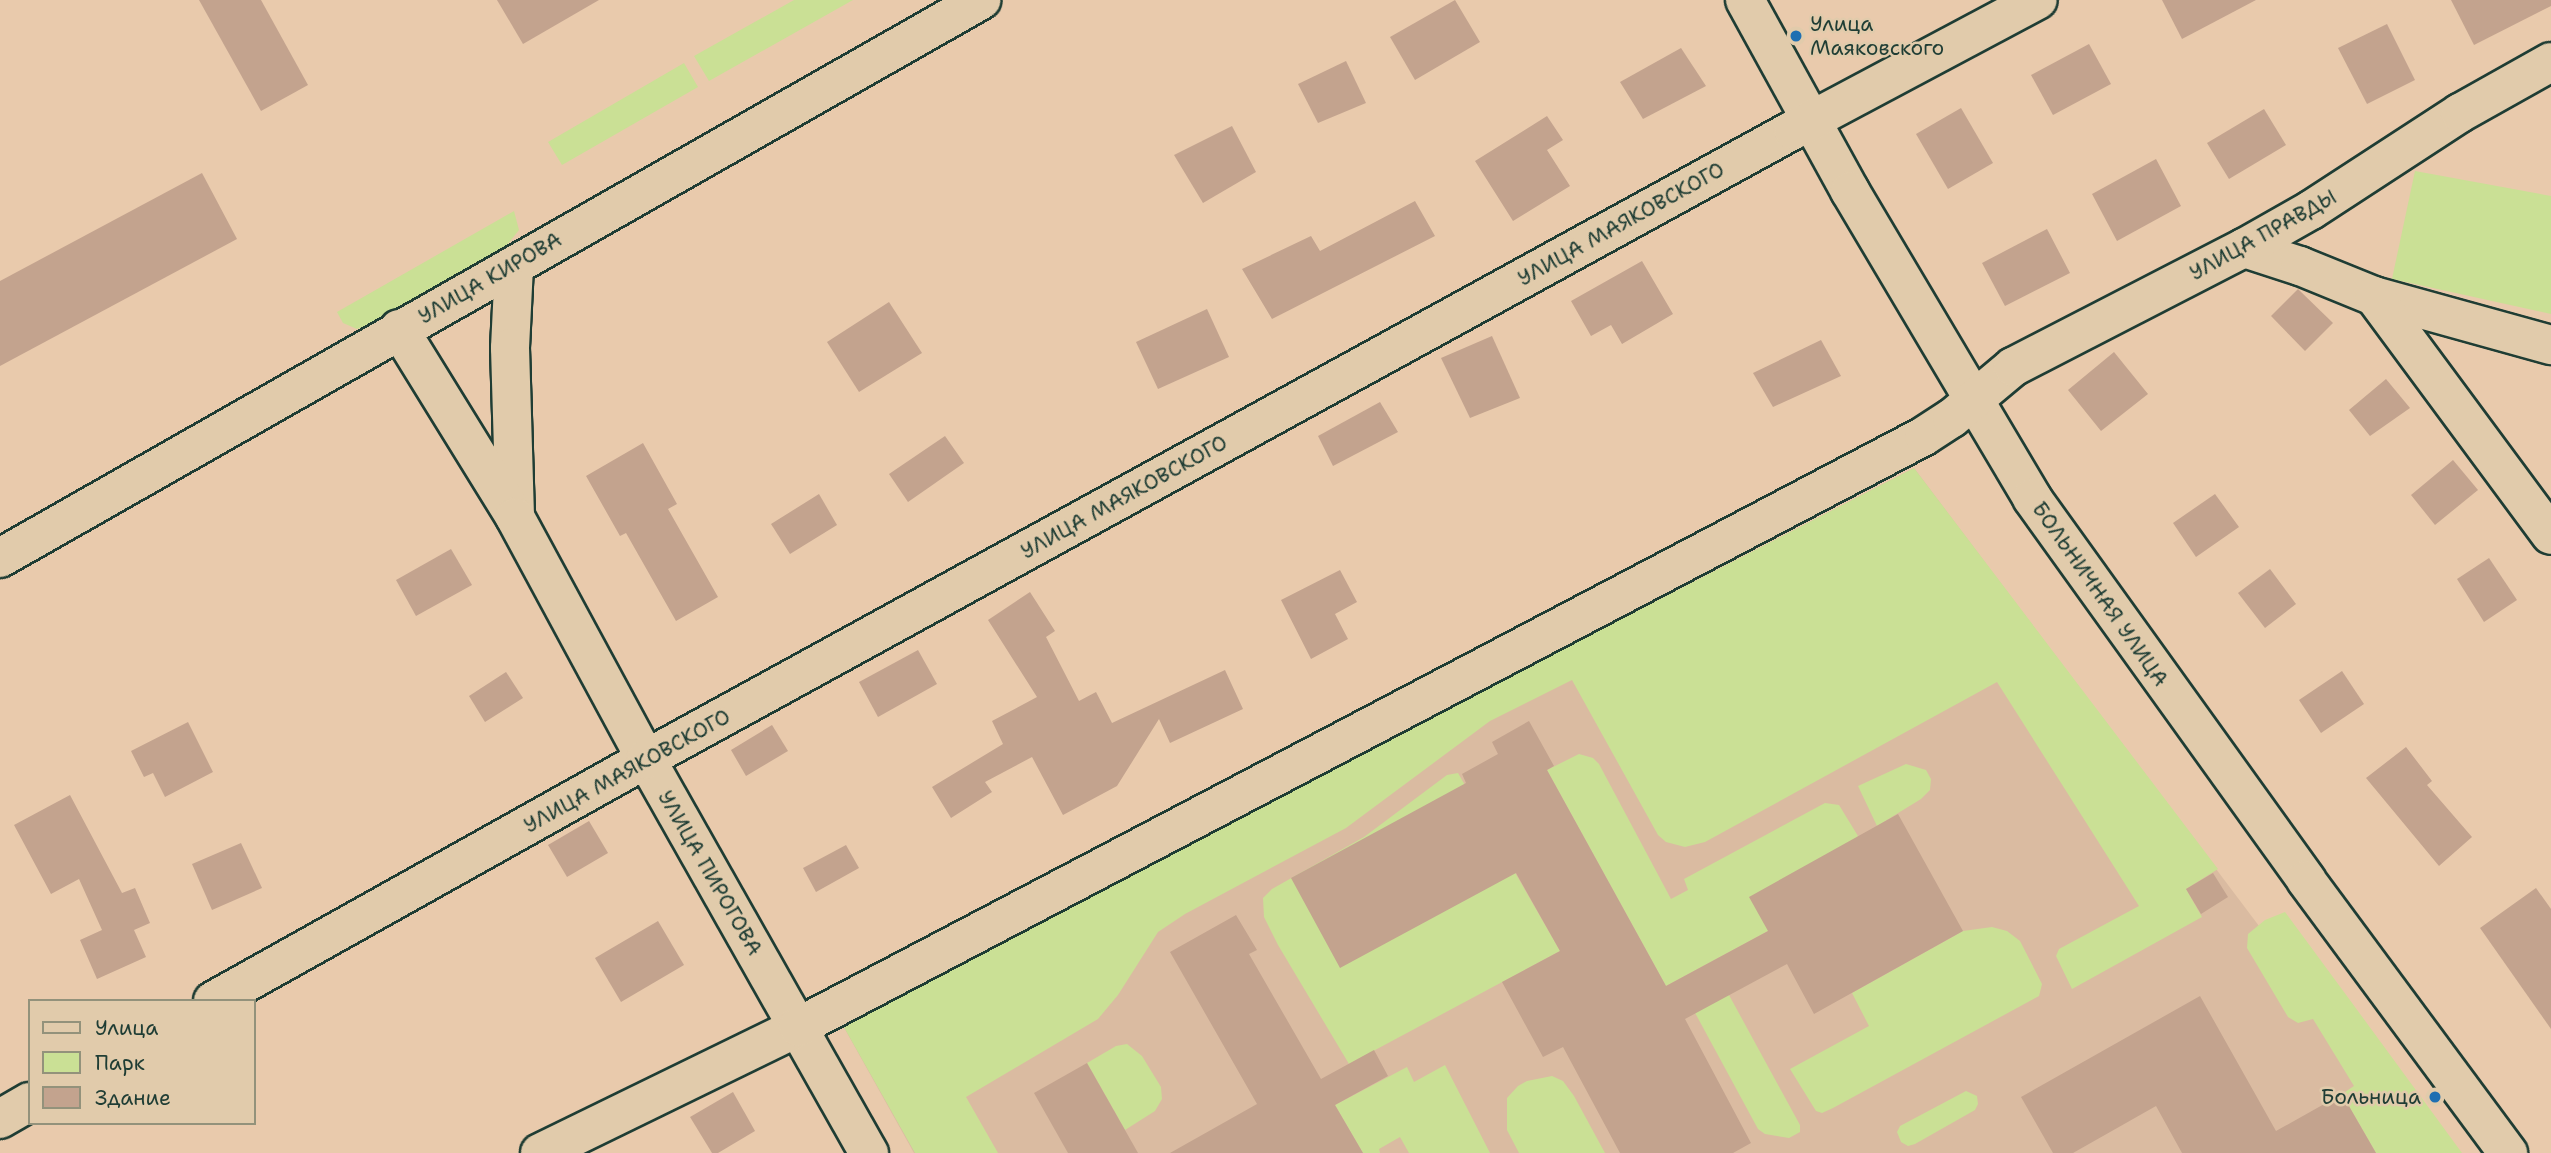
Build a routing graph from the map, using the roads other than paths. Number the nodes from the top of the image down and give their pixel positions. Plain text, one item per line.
1 (981, 0) edge
2 (1745, 0) edge
3 (2038, 0) edge
4 (2551, 62) edge
5 (1810, 121) junction
6 (2244, 248) junction
7 (514, 266) junction
8 (2374, 296) junction
9 (399, 330) junction
10 (2551, 345) edge
11 (1972, 402) junction
12 (515, 517) junction
13 (2551, 535) edge
14 (0, 558) edge
15 (646, 759) junction
16 (217, 999) edge
17 (798, 1027) junction
18 (28, 1103) edge
19 (0, 1119) edge
20 (540, 1153) edge
21 (869, 1153) edge
22 (2508, 1153) edge

1 - 7 street, УЛИЦА КИРОВА
2 - 5 street, БОЛЬНИЧНАЯ УЛИЦА
3 - 5 street, УЛИЦА МАЯКОВСКОГО
4 - 6 street, УЛИЦА ПРАВДЫ
5 - 11 street, БОЛЬНИЧНАЯ УЛИЦА
5 - 15 street, УЛИЦА МАЯКОВСКОГО
6 - 8 street
6 - 11 street, УЛИЦА ПРАВДЫ
7 - 9 street, УЛИЦА КИРОВА
7 - 12 street, УЛИЦА ПИРОГОВА
8 - 10 street
8 - 13 street
9 - 12 street, УЛИЦА ПИРОГОВА
9 - 14 street, УЛИЦА КИРОВА
11 - 17 street, УЛИЦА ПРАВДЫ
11 - 22 street, БОЛЬНИЧНАЯ УЛИЦА
12 - 15 street, УЛИЦА ПИРОГОВА
15 - 16 street, УЛИЦА МАЯКОВСКОГО
15 - 17 street, УЛИЦА ПИРОГОВА
17 - 20 street, УЛИЦА ПРАВДЫ
17 - 21 street, УЛИЦА ПИРОГОВА
18 - 19 street

